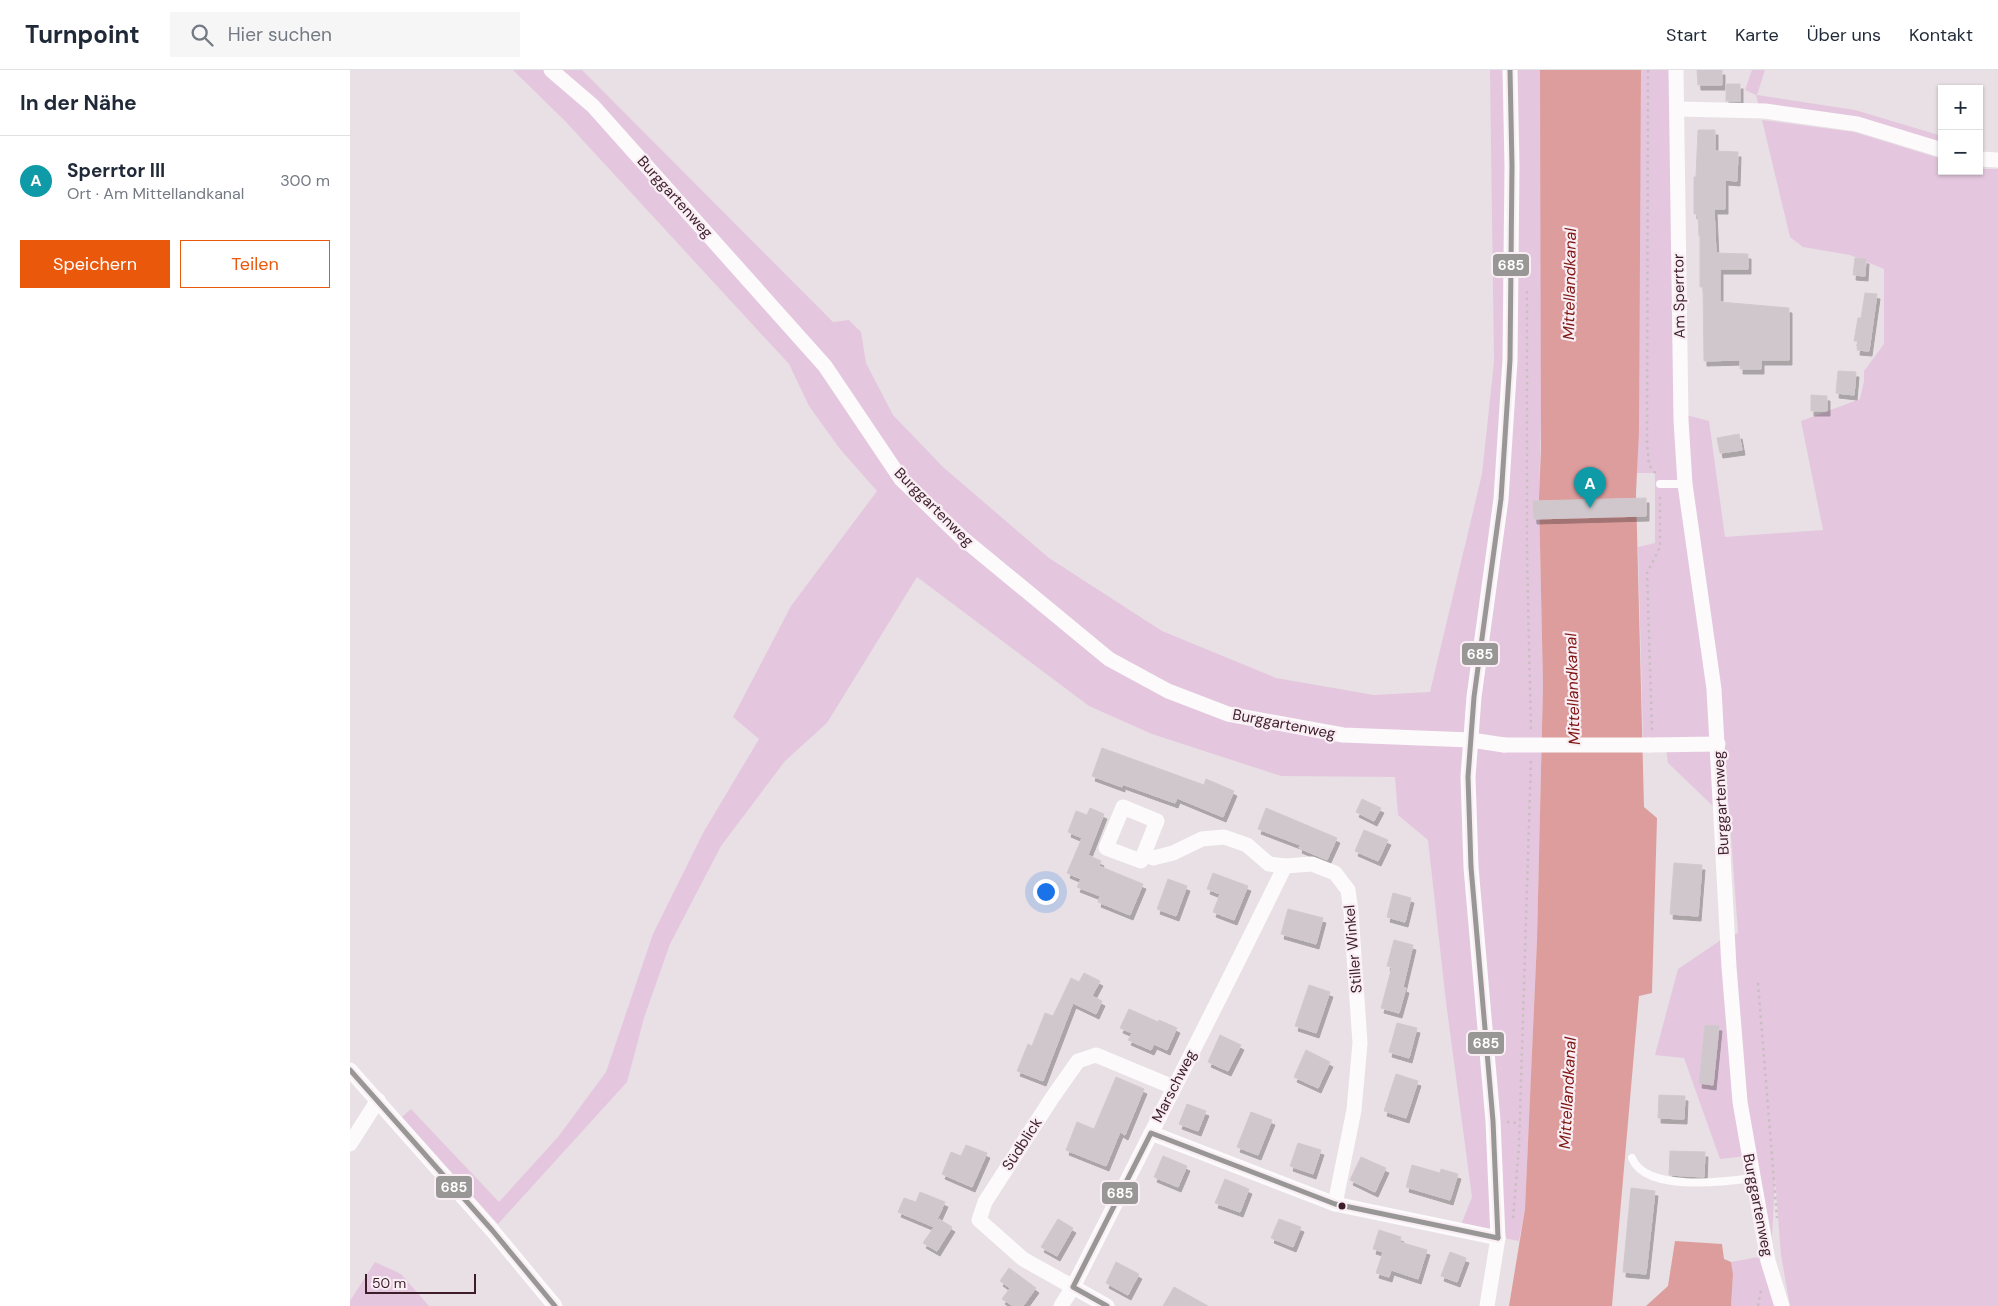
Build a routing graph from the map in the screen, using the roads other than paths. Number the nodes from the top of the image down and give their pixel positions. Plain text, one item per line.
1 (551, 70) edge
2 (1510, 70) edge
3 (1676, 70) edge
4 (1677, 108) junction
5 (1938, 149) edge
6 (1983, 159) edge
7 (1998, 160) edge
8 (1660, 484) road end
9 (1685, 484) junction
10 (1471, 740) junction
11 (1718, 744) junction
12 (1144, 854) dead end
13 (1285, 866) junction
14 (350, 1070) edge
15 (1173, 1088) junction
16 (378, 1100) junction
17 (1151, 1133) junction
18 (350, 1144) edge
19 (1632, 1158) dead end
20 (1752, 1178) junction
21 (1335, 1204) junction
22 (1498, 1238) junction
23 (1073, 1287) junction
24 (555, 1306) edge
25 (1061, 1306) edge
26 (1107, 1306) edge
27 (1487, 1306) edge
28 (1782, 1306) edge

1 - 10 street, Burggartenweg
2 - 10 street
3 - 4 street, Am Sperrtor
4 - 5 street
4 - 9 street, Am Sperrtor
6 - 7 street
8 - 9 lane
9 - 11 street, Am Sperrtor
10 - 11 street, Burggartenweg, bridge
10 - 22 street
11 - 20 street, Burggartenweg
12 - 13 street, Stiller Winkel
13 - 15 street, Marschweg
13 - 21 street, Stiller Winkel
14 - 16 street
15 - 17 street, Marschweg
15 - 23 street, Südblick
16 - 18 street
16 - 24 street
17 - 21 street
17 - 23 street, Marschweg
19 - 20 lane
20 - 28 street, Burggartenweg
21 - 22 street
22 - 27 street
23 - 25 street, Marschweg
23 - 26 street

